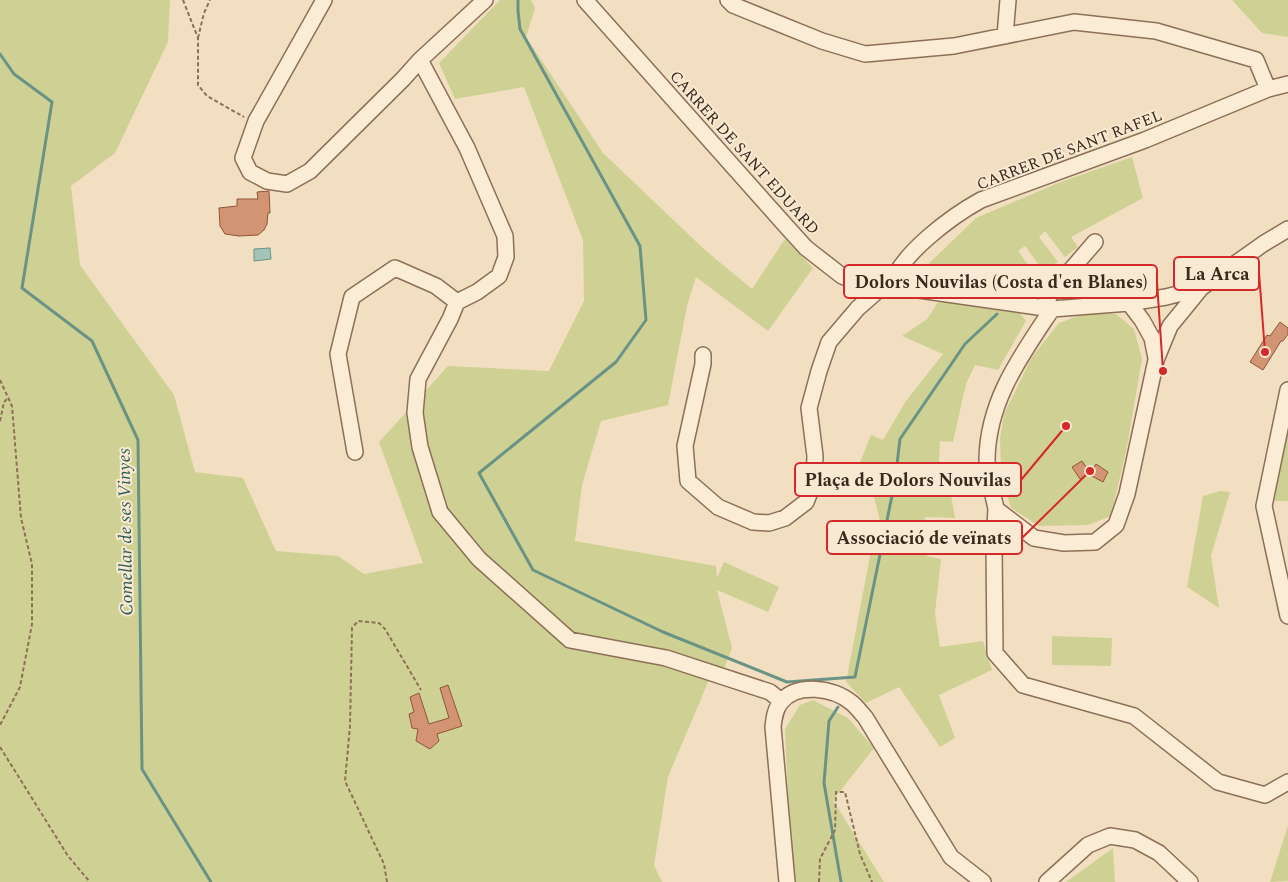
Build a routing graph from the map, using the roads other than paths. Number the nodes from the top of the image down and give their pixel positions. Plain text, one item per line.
1 (324, 0) edge
2 (485, 0) edge
3 (585, 0) edge
4 (728, 0) edge
5 (1008, 0) edge
6 (1005, 36) junction
7 (420, 60) junction
8 (1288, 84) edge
9 (1268, 89) junction
10 (1288, 229) edge
11 (1095, 242) dead end
12 (884, 286) junction
13 (1201, 288) junction
14 (457, 302) junction
15 (1129, 303) junction
16 (1048, 308) junction
17 (703, 354) dead end
18 (1156, 360) junction
19 (1288, 390) edge
20 (355, 452) dead end
21 (996, 509) junction
22 (1288, 616) edge
23 (781, 701) junction
24 (1288, 782) edge
25 (786, 882) edge
26 (983, 882) edge
27 (1047, 882) edge
28 (1190, 882) edge

1 - 7 street
2 - 7 street
3 - 12 street, CARRER DE SANT EDUARD
4 - 6 street
5 - 6 street
6 - 9 street
7 - 14 street
8 - 9 street, CARRER DE SANT RAFEL
9 - 12 street, CARRER DE SANT RAFEL
10 - 13 street
11 - 16 street
12 - 16 street, CARRER DE SANT EDUARD
12 - 17 street, CARRER DE SANT RAFEL
13 - 15 street, CARRER DE SANT EDUARD
13 - 18 street
14 - 20 street
14 - 23 street
15 - 16 street, CARRER DE SANT EDUARD
15 - 18 street
16 - 21 street
18 - 21 street
19 - 22 street
21 - 24 street
23 - 25 street
23 - 26 street
27 - 28 street

